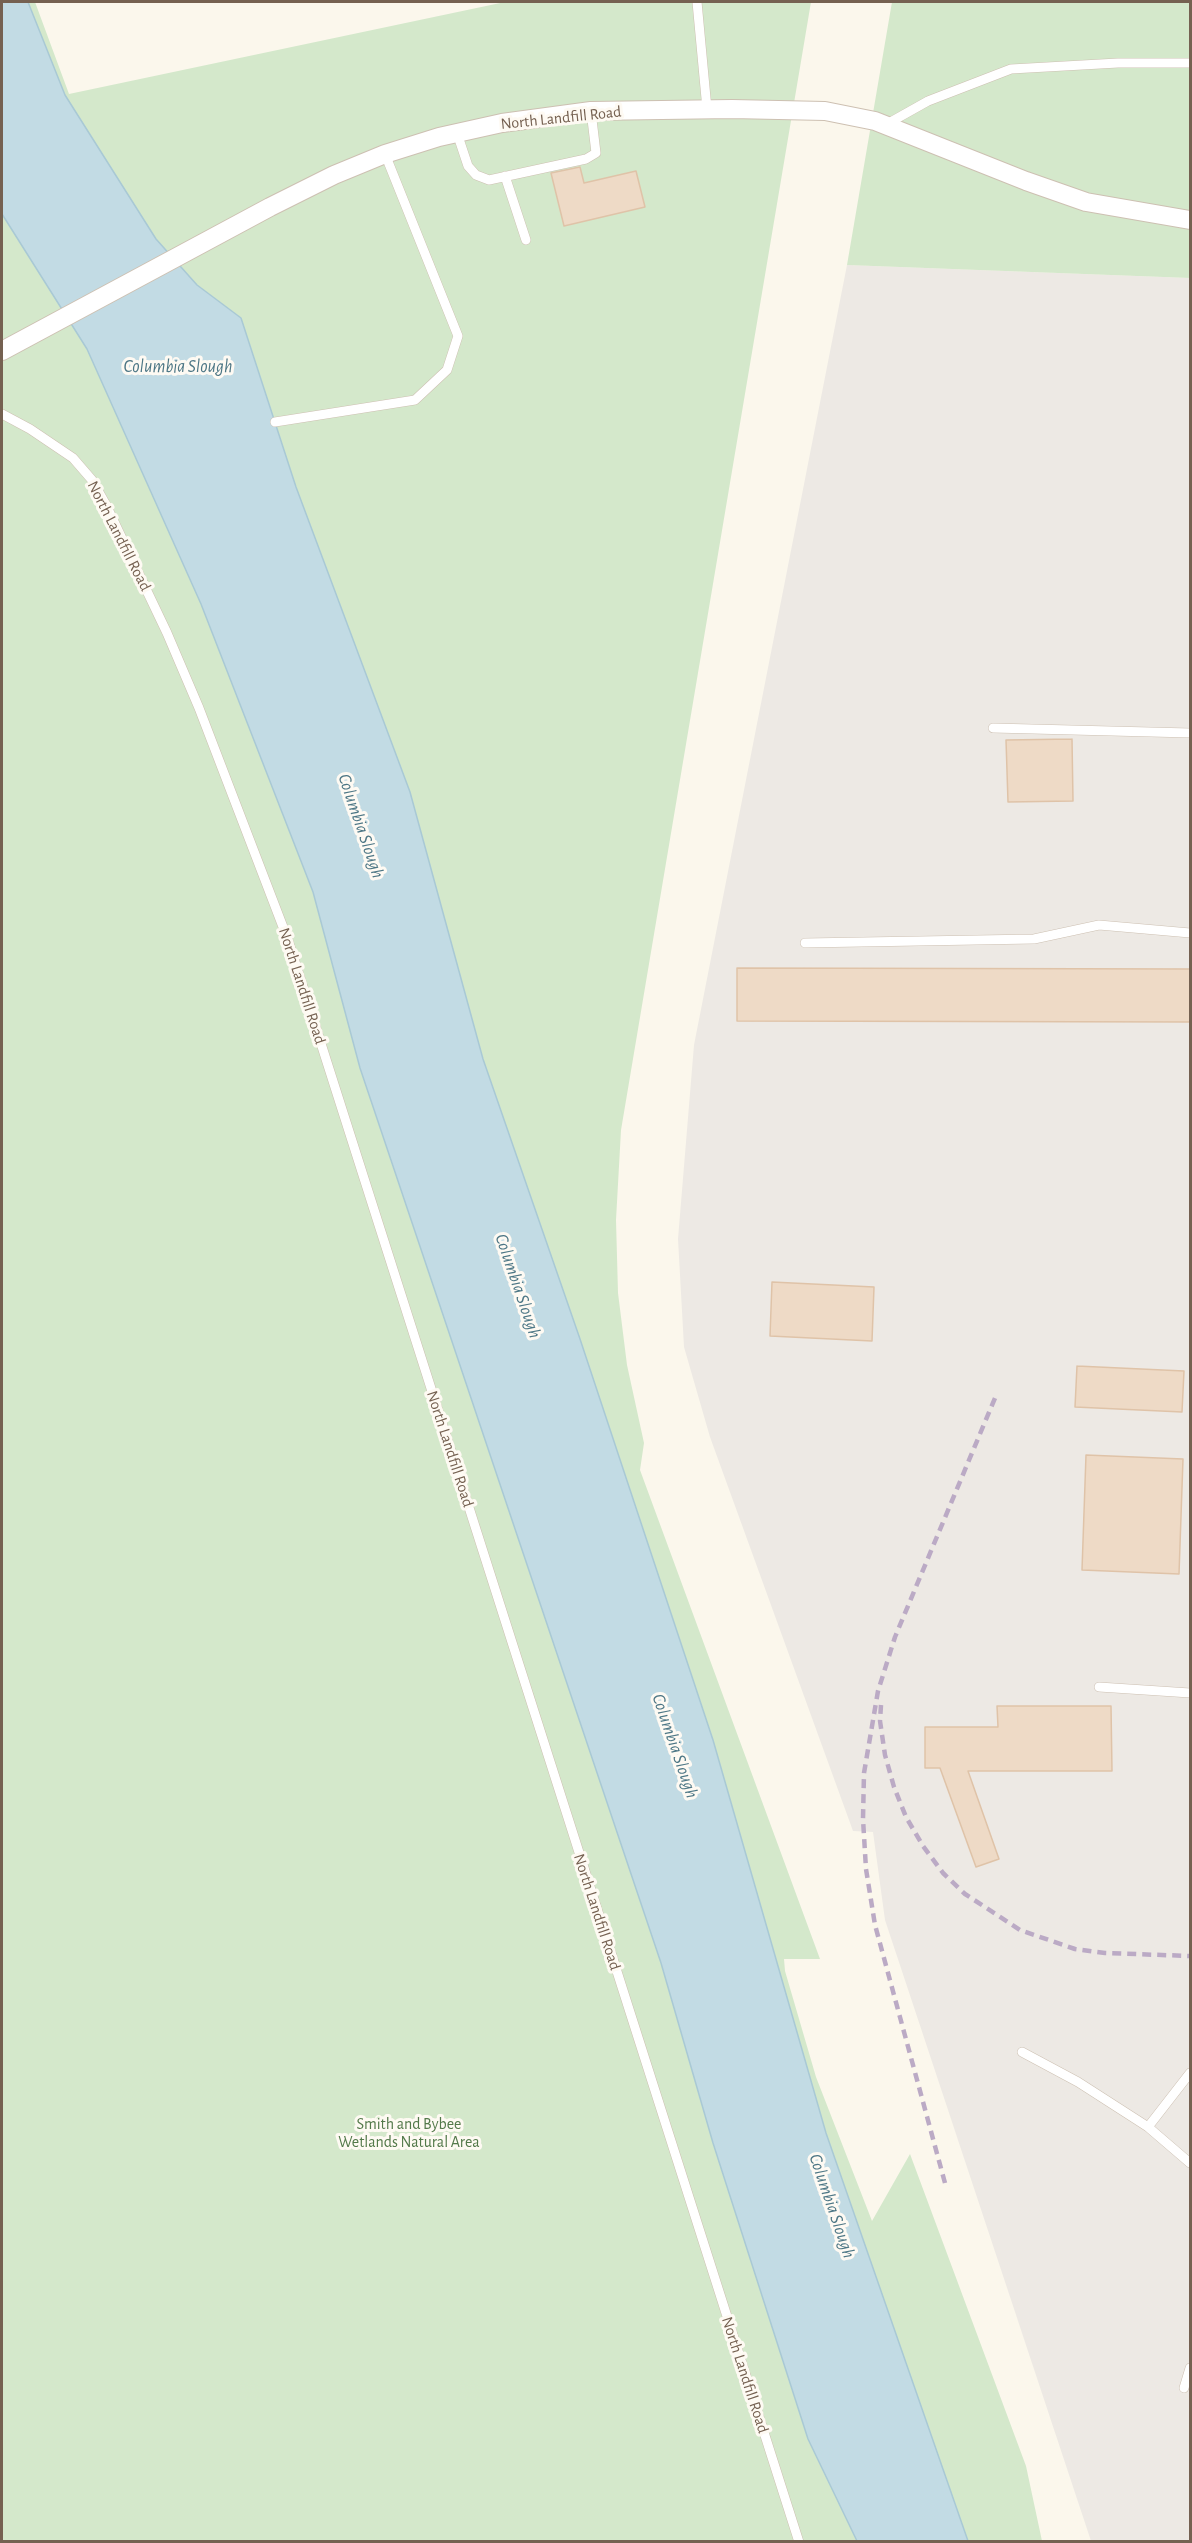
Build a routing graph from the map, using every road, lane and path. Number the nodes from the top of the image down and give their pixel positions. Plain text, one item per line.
1 (697, 2) edge
2 (1191, 63) edge
3 (707, 109) junction
4 (591, 111) junction
5 (886, 125) junction
6 (457, 133) junction
7 (385, 154) junction
8 (506, 176) junction
9 (1191, 220) edge
10 (526, 240) dead end
11 (2, 351) edge
12 (2, 414) edge
13 (275, 422) dead end
14 (993, 728) dead end
15 (1191, 733) edge
16 (1191, 933) edge
17 (805, 943) dead end
18 (1099, 1687) dead end
19 (1191, 1693) edge
20 (1022, 2052) dead end
21 (1191, 2073) edge
22 (1148, 2127) junction
23 (1191, 2163) edge
24 (1191, 2368) edge
25 (1184, 2388) dead end
26 (800, 2541) edge

1 - 3 lane
2 - 5 lane
3 - 4 street, North Landfill Road
3 - 5 street, North Landfill Road
4 - 6 street, North Landfill Road
4 - 8 lane
5 - 9 street, North Landfill Road
6 - 7 street, North Landfill Road
6 - 8 lane
7 - 11 street, North Landfill Road
7 - 13 lane
8 - 10 lane
12 - 26 lane, North Landfill Road
14 - 15 lane
16 - 17 lane
18 - 19 lane
20 - 22 lane
21 - 22 lane
22 - 23 lane
24 - 25 lane

